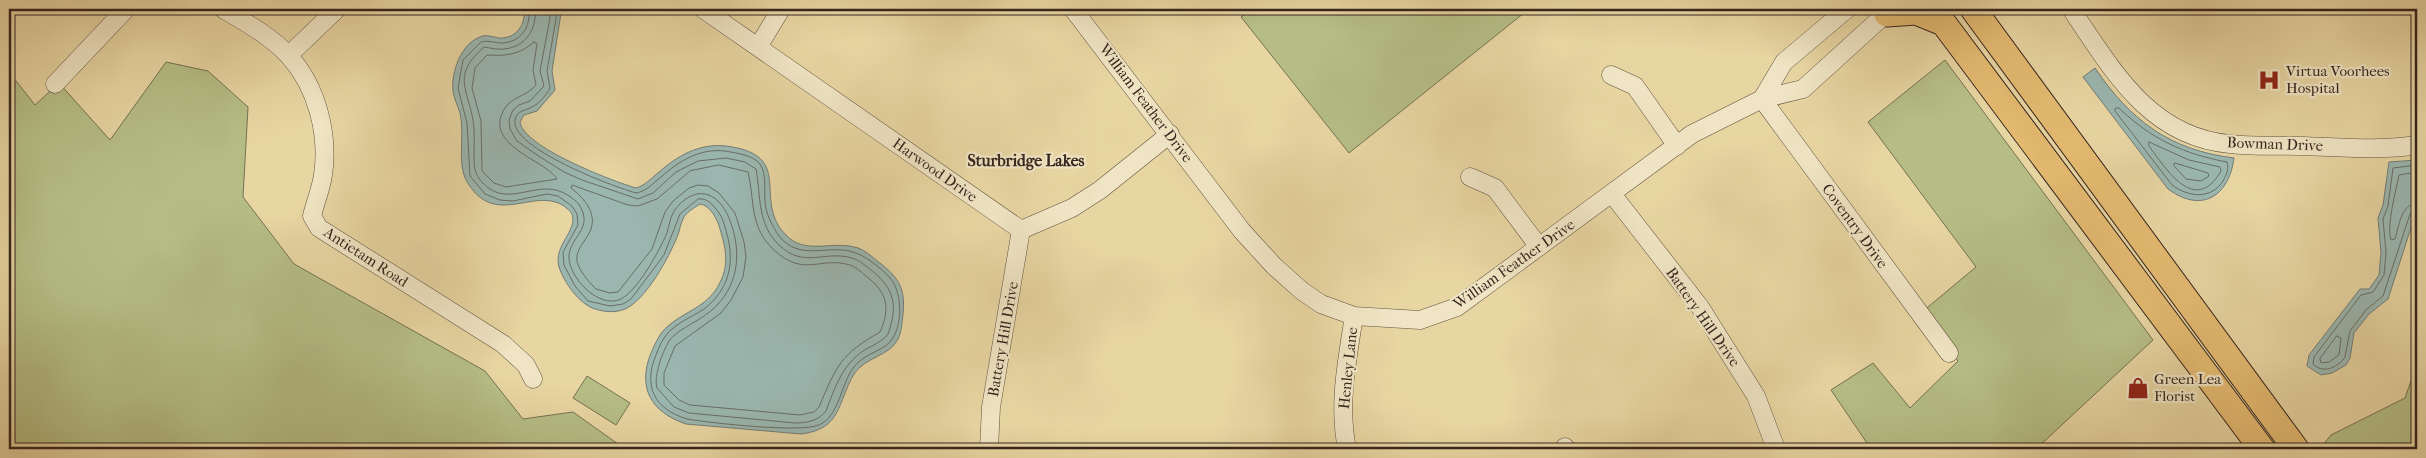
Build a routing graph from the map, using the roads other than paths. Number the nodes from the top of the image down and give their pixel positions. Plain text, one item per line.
1 (126, 9) edge
2 (223, 9) edge
3 (337, 9) edge
4 (703, 9) edge
5 (780, 9) edge
6 (1073, 9) edge
7 (1847, 9) edge
8 (1973, 9) edge
9 (2071, 9) edge
10 (1889, 11) edge
11 (1938, 16) edge
12 (758, 47) junction
13 (288, 55) junction
14 (1611, 75) dead end
15 (55, 84) dead end
16 (1762, 99) junction
17 (1170, 134) junction
18 (2417, 145) edge
19 (1677, 146) junction
20 (1470, 177) dead end
21 (1612, 194) junction
22 (1021, 230) junction
23 (1538, 247) junction
24 (1354, 316) junction
25 (1948, 352) dead end
26 (533, 378) dead end
27 (2252, 390) junction
28 (2230, 406) junction
29 (989, 449) edge
30 (1347, 449) edge
31 (1776, 449) edge
32 (2262, 449) edge
33 (2296, 449) edge

1 - 15 street
2 - 13 street, Antietam Road
3 - 13 street
4 - 12 street, Harwood Drive
5 - 12 street
6 - 17 street, William Feather Drive
7 - 16 street
8 - 27 highway
9 - 18 street, Bowman Drive
10 - 11 highway
10 - 16 street, William Feather Drive
11 - 28 highway
12 - 22 street, Harwood Drive
13 - 26 street, Antietam Road
14 - 19 street
16 - 19 street, William Feather Drive
16 - 25 street, Coventry Drive
17 - 22 street
17 - 24 street, William Feather Drive
19 - 21 street, William Feather Drive
20 - 23 street
21 - 23 street, William Feather Drive
21 - 31 street, Battery Hill Drive
22 - 29 street, Battery Hill Drive
23 - 24 street, William Feather Drive
24 - 30 street, Henley Lane
27 - 28 street
27 - 33 highway
28 - 32 highway

